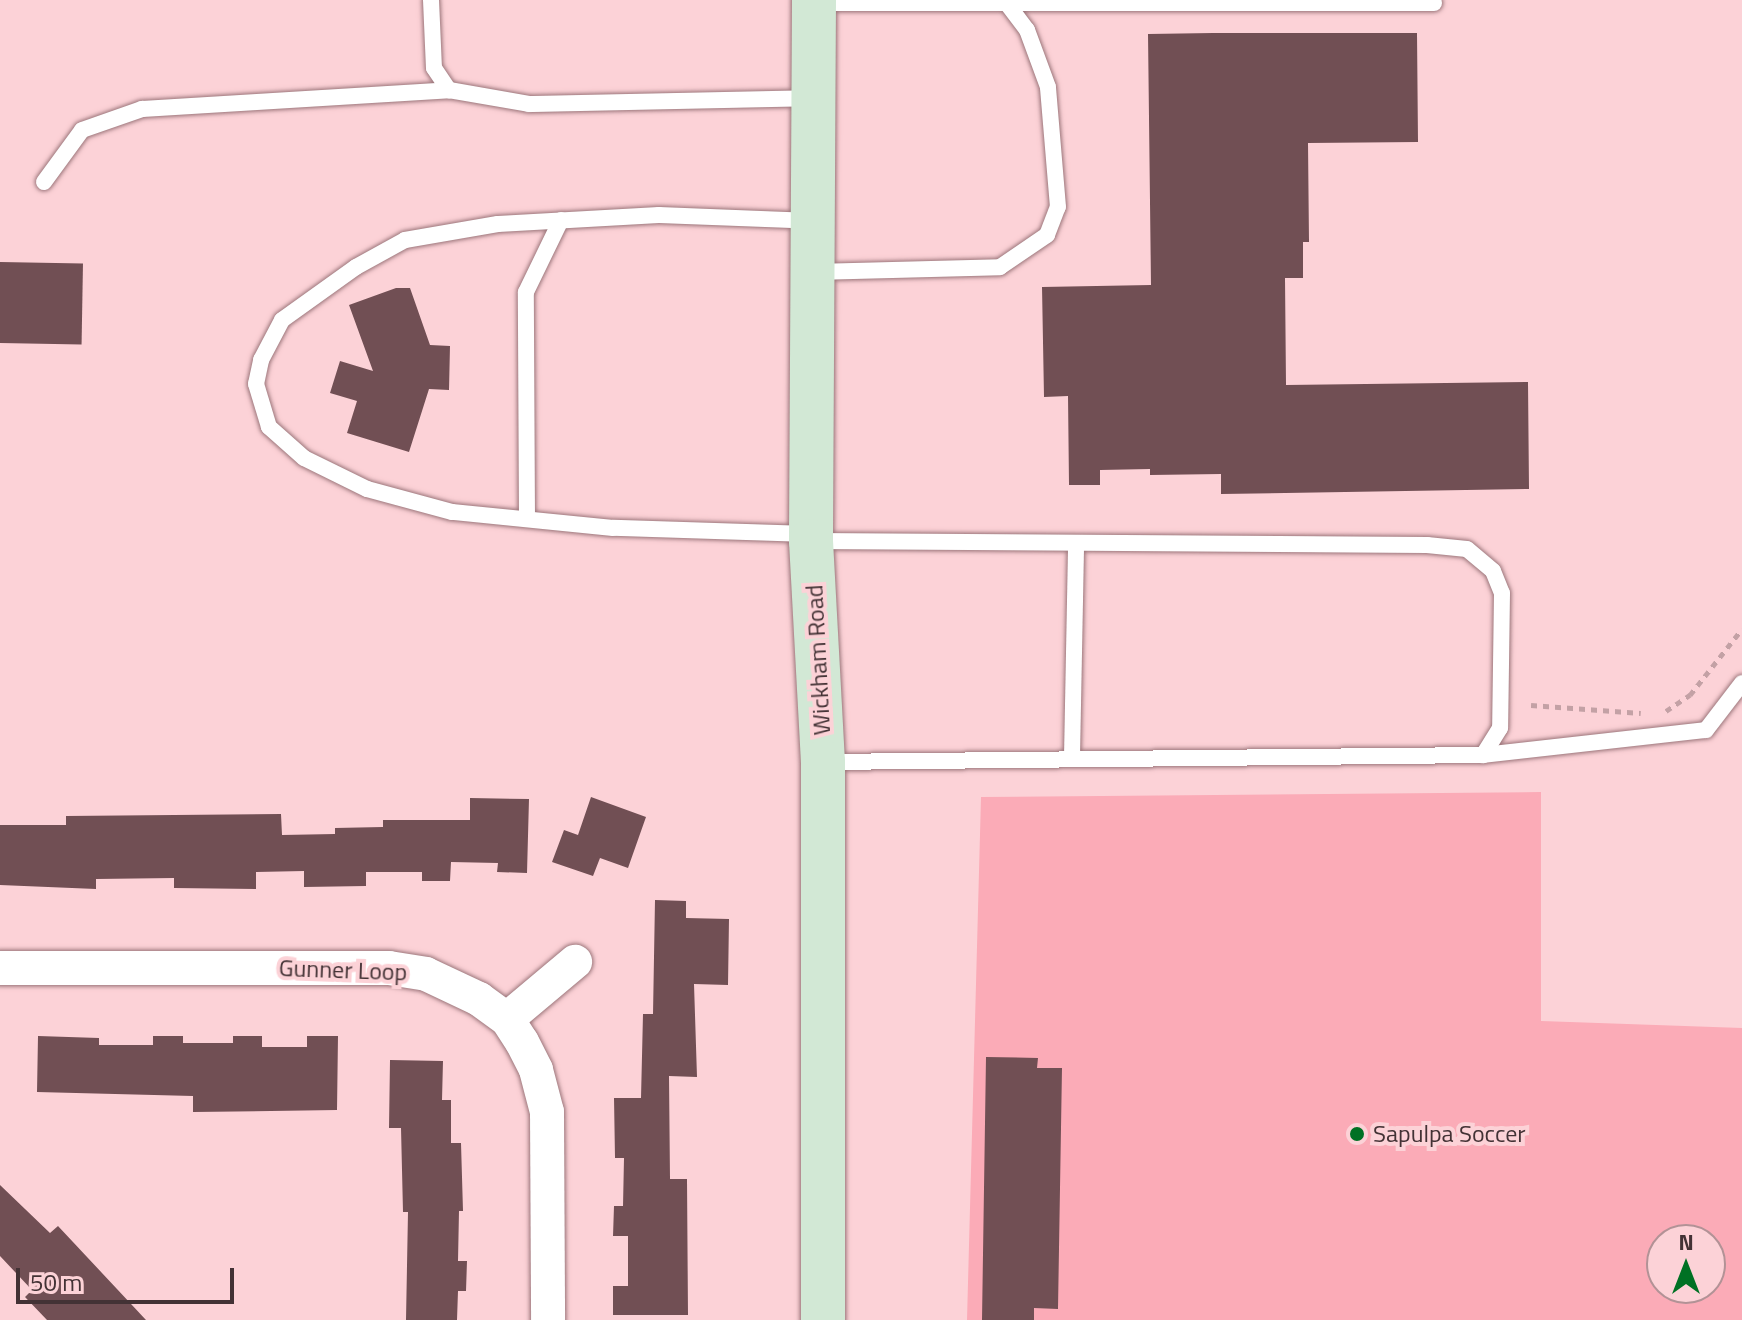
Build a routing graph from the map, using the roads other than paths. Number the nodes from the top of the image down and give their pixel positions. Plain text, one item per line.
1 (431, 0) edge
2 (814, 2) edge
3 (1007, 3) junction
4 (1434, 3) dead end
5 (449, 90) junction
6 (814, 98) junction
7 (44, 182) dead end
8 (561, 220) junction
9 (813, 221) junction
10 (812, 272) junction
11 (527, 519) junction
12 (811, 538) junction
13 (1076, 543) junction
14 (1742, 683) edge
15 (1483, 755) junction
16 (1072, 757) junction
17 (823, 762) junction
18 (575, 962) dead end
19 (0, 968) edge
20 (507, 1019) junction
21 (548, 1320) edge
22 (823, 1320) edge

1 - 5 lane
2 - 3 lane
2 - 6 street, Wickham Road
3 - 4 lane
3 - 10 lane
5 - 6 lane
5 - 7 lane
6 - 9 street, Wickham Road
8 - 9 lane
8 - 11 lane
8 - 11 lane
9 - 10 street, Wickham Road
10 - 12 street, Wickham Road
11 - 12 lane
12 - 13 lane
12 - 17 street, Wickham Road
13 - 15 lane
13 - 16 lane
14 - 15 lane
15 - 16 lane
16 - 17 lane
17 - 22 street, Wickham Road
18 - 20 street
19 - 20 street, Gunner Loop
20 - 21 street, Gunner Loop

